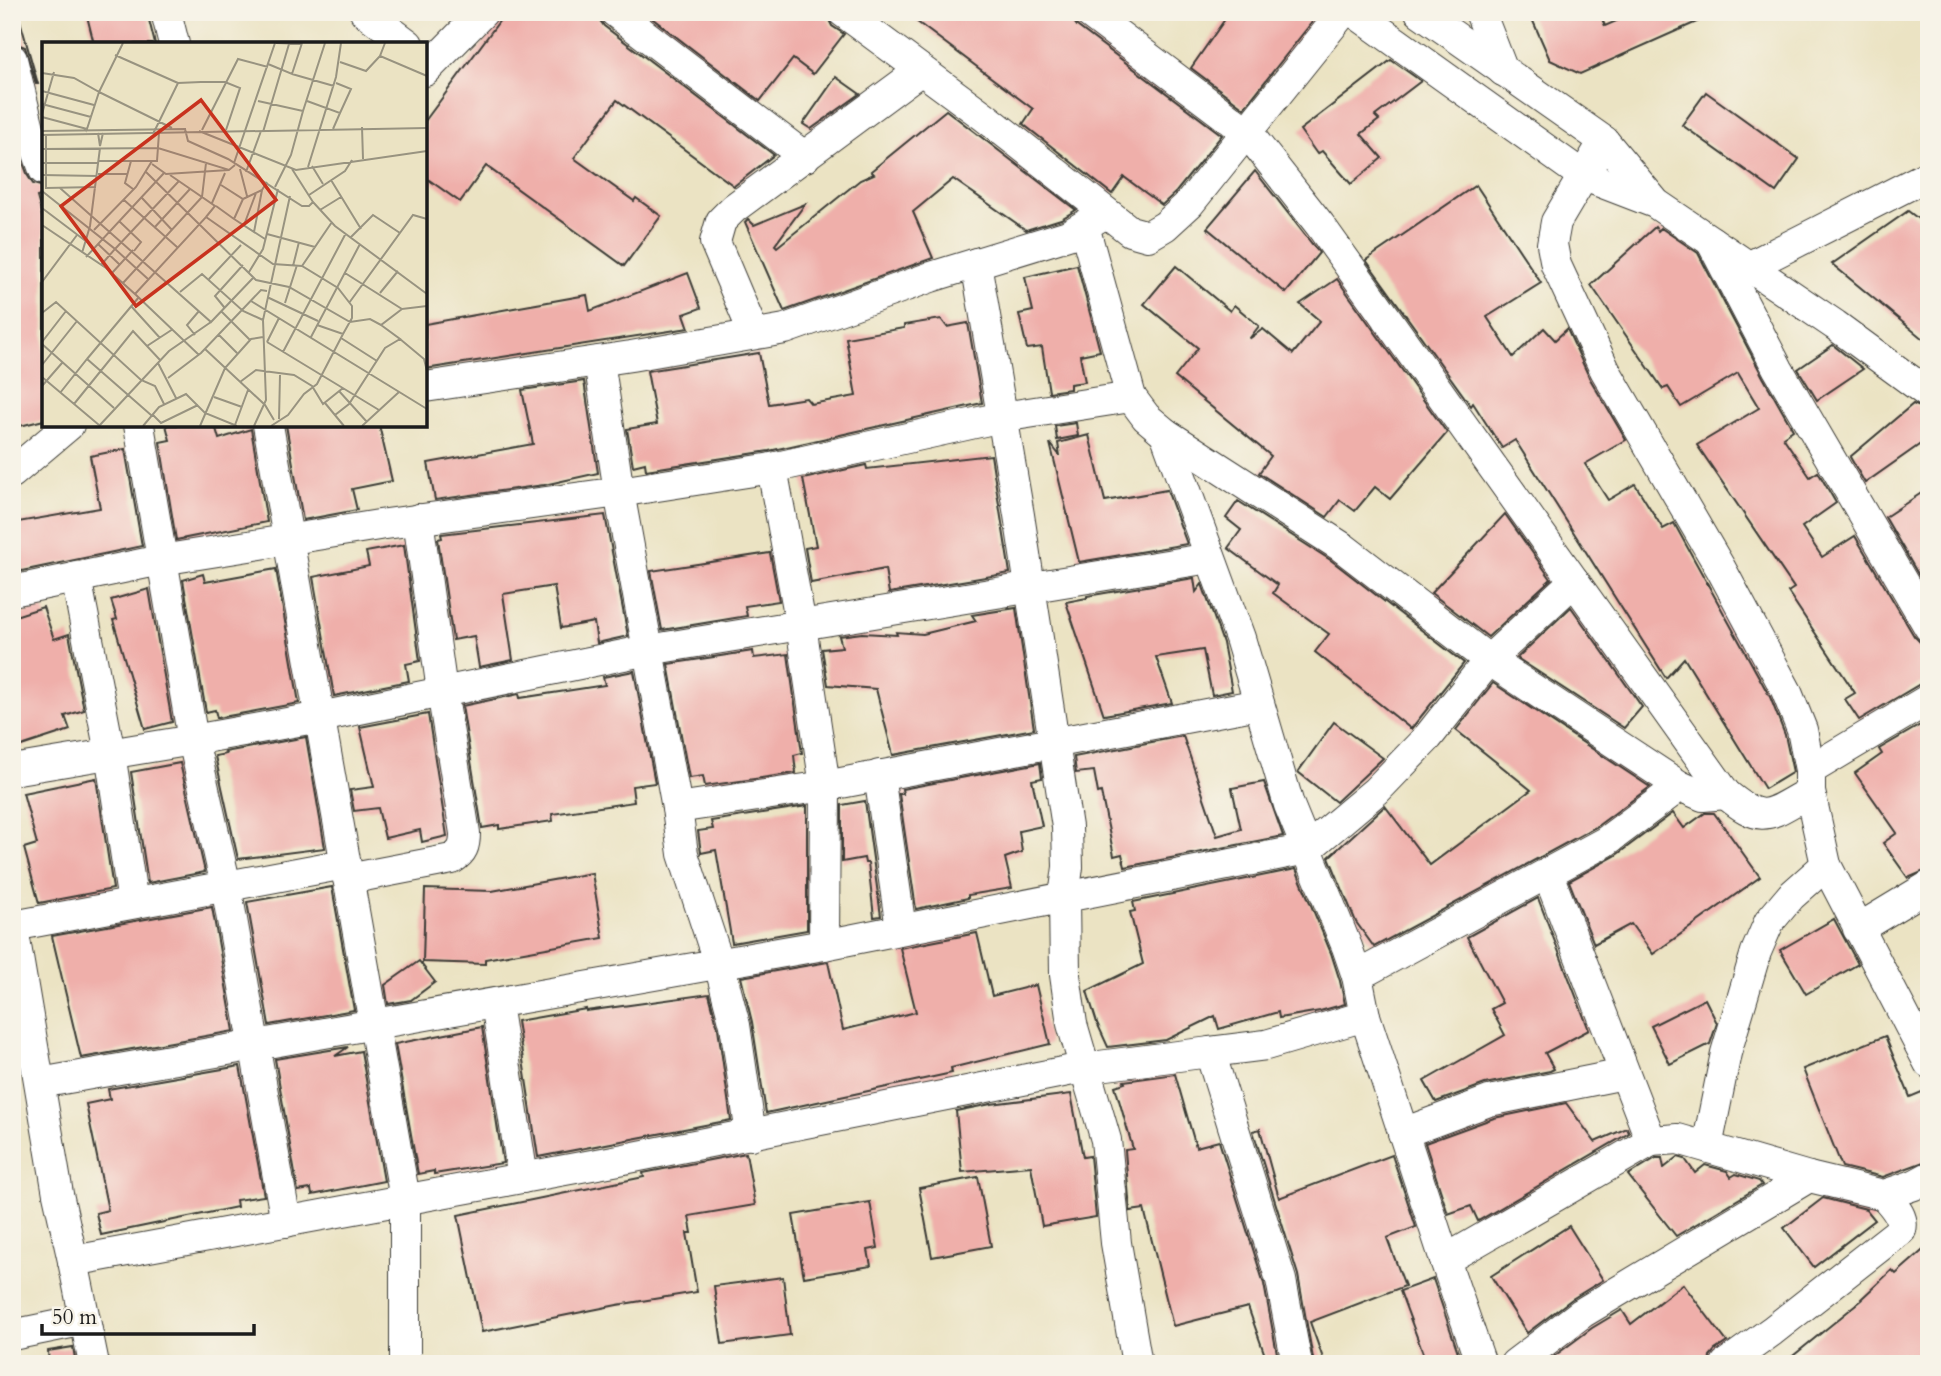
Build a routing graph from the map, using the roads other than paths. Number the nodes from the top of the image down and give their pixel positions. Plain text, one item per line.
1 (166, 12) edge
2 (365, 12) edge
3 (483, 12) edge
4 (615, 12) edge
5 (843, 12) edge
6 (1088, 12) edge
7 (1343, 12) edge
8 (1354, 12) edge
9 (1420, 12) edge
10 (1480, 12) edge
11 (174, 42) edge
12 (405, 42) edge
13 (12, 59) edge
14 (428, 63) edge
15 (921, 70) junction
16 (1503, 71) junction
17 (1247, 132) junction
18 (1604, 141) junction
19 (805, 157) junction
20 (42, 164) edge
21 (1582, 175) junction
22 (1929, 175) edge
23 (1655, 203) junction
24 (1095, 219) junction
25 (1709, 237) junction
26 (976, 263) junction
27 (1750, 266) junction
28 (754, 334) junction
29 (600, 361) junction
30 (427, 387) edge
31 (1929, 394) edge
32 (1131, 397) junction
33 (1002, 417) junction
34 (67, 427) edge
35 (148, 427) edge
36 (268, 427) edge
37 (1165, 433) junction
38 (772, 468) junction
39 (12, 473) edge
40 (619, 492) junction
41 (418, 519) junction
42 (288, 539) junction
43 (1210, 558) junction
44 (161, 559) junction
45 (76, 577) junction
46 (1574, 582) junction
47 (1030, 589) junction
48 (12, 591) edge
49 (801, 625) junction
50 (1929, 627) edge
51 (648, 650) junction
52 (1489, 660) junction
53 (442, 691) junction
54 (1929, 699) edge
55 (1259, 704) junction
56 (320, 717) junction
57 (193, 740) junction
58 (1054, 742) junction
59 (110, 753) junction
60 (12, 770) edge
61 (879, 775) junction
62 (1810, 781) junction
63 (825, 786) junction
64 (1680, 786) junction
65 (1726, 794) junction
66 (677, 808) junction
67 (1307, 849) junction
68 (1826, 865) junction
69 (347, 871) junction
70 (1548, 874) junction
71 (226, 886) junction
72 (1929, 886) edge
73 (1064, 897) junction
74 (133, 903) junction
75 (13, 924) edge
76 (901, 929) junction
77 (1858, 929) junction
78 (824, 944) junction
79 (719, 964) junction
80 (1357, 976) junction
81 (496, 1003) junction
82 (1365, 1016) junction
83 (374, 1024) junction
84 (253, 1045) junction
85 (1210, 1052) junction
86 (1929, 1063) edge
87 (1083, 1068) junction
88 (1624, 1074) junction
89 (40, 1083) junction
90 (1403, 1133) junction
91 (751, 1135) junction
92 (1651, 1141) junction
93 (1707, 1147) junction
94 (1809, 1177) junction
95 (1929, 1177) edge
96 (523, 1178) junction
97 (1884, 1195) junction
98 (405, 1199) junction
99 (286, 1222) junction
100 (1445, 1260) junction
101 (73, 1261) junction
102 (85, 1320) junction
103 (12, 1335) edge
104 (94, 1364) edge
105 (405, 1364) edge
106 (1138, 1364) edge
107 (1297, 1364) edge
108 (1481, 1364) edge
109 (1515, 1364) edge
110 (1726, 1364) edge

1 - 11 street
2 - 12 street
3 - 14 street
4 - 19 street
5 - 15 street
6 - 17 street
7 - 17 street
8 - 21 street
9 - 16 street
10 - 16 street
13 - 20 street
15 - 19 street
15 - 24 street
16 - 18 street
17 - 24 street
17 - 46 street
18 - 21 street
18 - 23 street
19 - 28 street
21 - 23 street
21 - 62 street
22 - 27 street
23 - 25 street
24 - 26 street
24 - 32 street
25 - 27 street
25 - 50 street
26 - 28 street
26 - 33 street
27 - 31 street
28 - 29 street
29 - 30 street
29 - 40 street
32 - 33 street
32 - 37 street
33 - 38 street
33 - 47 street
34 - 39 street
35 - 44 street
36 - 42 street
37 - 43 street
37 - 52 street
38 - 40 street
38 - 49 street
40 - 41 street
40 - 51 street
41 - 42 street
41 - 53 street
42 - 44 street
42 - 56 street
43 - 47 street
43 - 55 street
44 - 45 street
44 - 57 street
45 - 48 street
45 - 59 street
46 - 52 street
46 - 65 street
47 - 49 street
47 - 58 street
49 - 51 street
49 - 63 street
51 - 53 street
51 - 66 street
52 - 64 street
52 - 67 street
53 - 56 street
53 - 69 street
54 - 62 street
55 - 58 street
55 - 67 street
56 - 57 street
56 - 69 street
57 - 59 street
57 - 71 street
58 - 61 street
58 - 73 street
59 - 60 street
59 - 74 street
61 - 63 street
61 - 76 street
62 - 65 street
62 - 68 street
63 - 66 street
63 - 78 street
64 - 65 street
64 - 70 street
66 - 79 street
67 - 73 street
67 - 80 street
68 - 77 street
68 - 93 street
69 - 71 street
69 - 83 street
70 - 80 street
70 - 88 street
71 - 74 street
71 - 84 street
72 - 77 street
73 - 76 street
73 - 87 street
74 - 75 street
75 - 89 street
76 - 78 street
77 - 86 street
78 - 79 street
79 - 81 street
79 - 91 street
80 - 82 street
81 - 83 street
81 - 96 street
82 - 85 street
82 - 90 street
83 - 84 street
83 - 98 street
84 - 89 street
84 - 99 street
85 - 87 street
85 - 107 street
87 - 91 street
87 - 106 street
88 - 90 street
88 - 92 street
89 - 101 street
90 - 100 street
91 - 96 street
92 - 93 street
92 - 100 street
93 - 94 street
94 - 97 street
94 - 109 street
95 - 97 street
96 - 98 street
97 - 110 street
98 - 99 street
98 - 105 street
99 - 101 street
100 - 108 street
101 - 102 street
102 - 103 street
102 - 104 street

